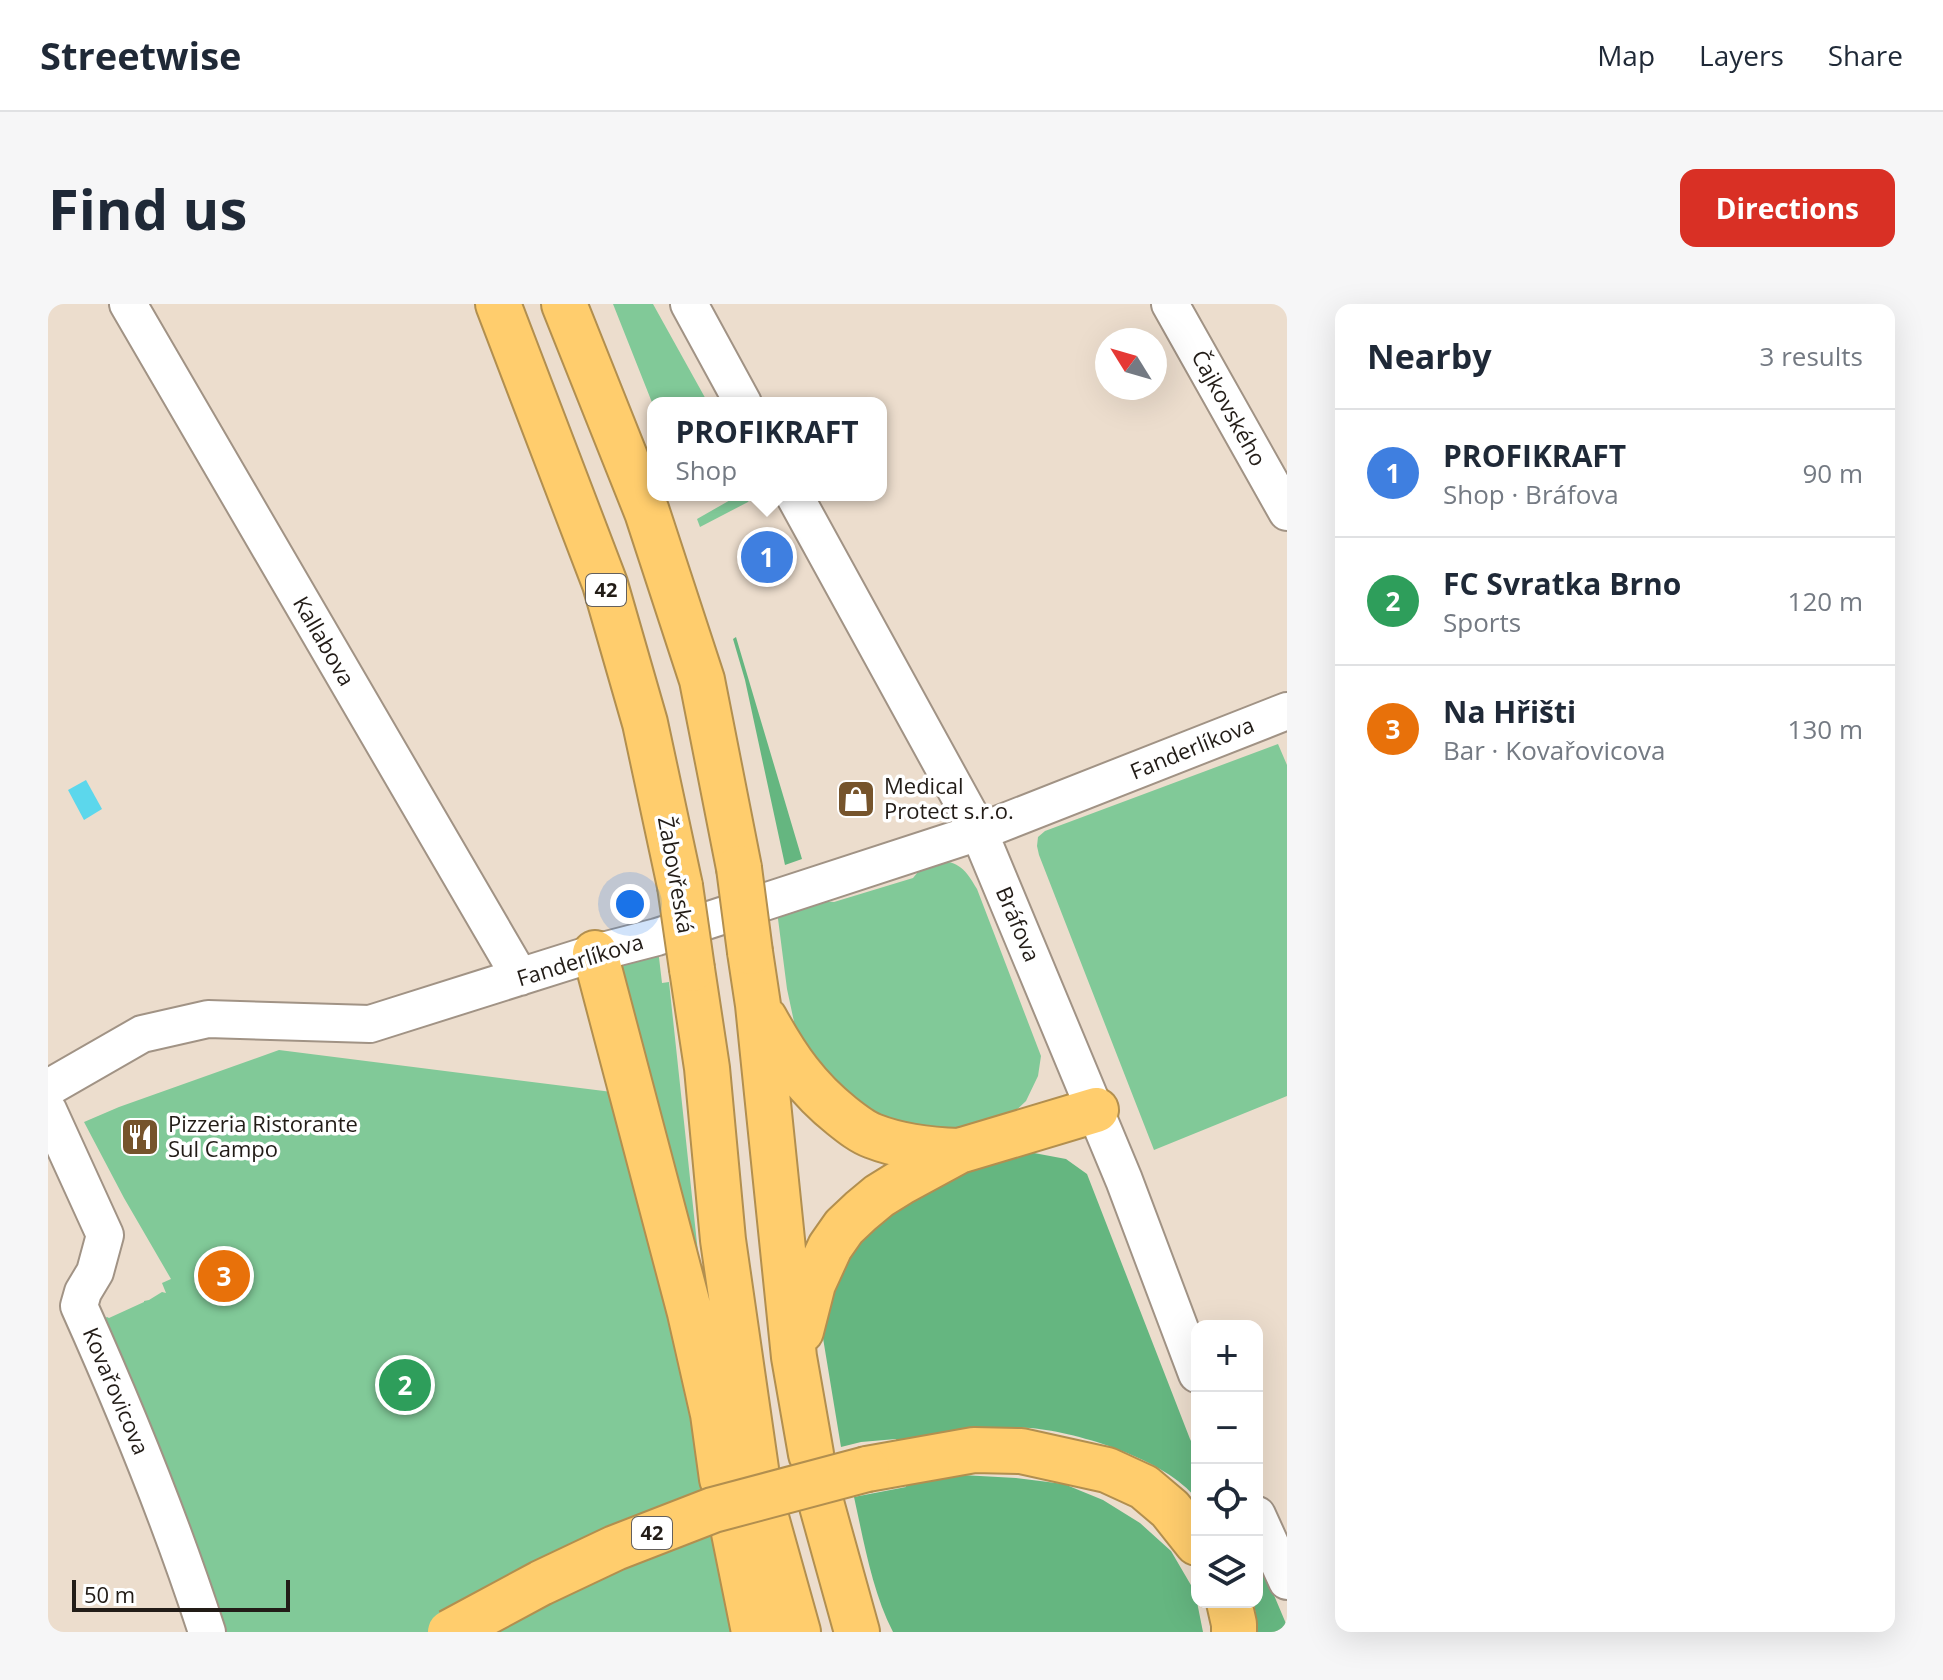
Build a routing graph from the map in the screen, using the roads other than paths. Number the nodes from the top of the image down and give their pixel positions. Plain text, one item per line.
1 (128, 304) edge
2 (498, 304) edge
3 (564, 304) edge
4 (689, 304) edge
5 (1170, 304) edge
6 (740, 397) edge
7 (797, 501) edge
8 (1287, 512) edge
9 (1287, 711) edge
10 (979, 832) junction
11 (595, 953) junction
12 (520, 977) junction
13 (758, 1005) junction
14 (48, 1088) edge
15 (48, 1110) edge
16 (1096, 1110) junction
17 (959, 1151) junction
18 (723, 1240) junction
19 (794, 1357) junction
20 (1191, 1358) edge
21 (713, 1414) junction
22 (811, 1454) dead end
23 (822, 1506) dead end
24 (1263, 1528) edge
25 (1191, 1536) edge
26 (1286, 1576) edge
27 (1230, 1608) edge
28 (207, 1632) edge
29 (450, 1632) edge
30 (754, 1632) edge
31 (798, 1632) edge
32 (857, 1632) edge
33 (1234, 1632) edge

1 - 12 street, Kallabova
2 - 18 highway, Žabovřeská / 42, bridge
3 - 13 highway, bridge
4 - 6 street
5 - 8 street, Čajkovského
7 - 10 street, Bráfova
9 - 10 street, Fanderlíkova
10 - 11 street, Fanderlíkova
10 - 16 street, Bráfova
11 - 12 street, Fanderlíkova
11 - 21 highway
12 - 14 street, Fanderlíkova
13 - 17 highway
13 - 19 highway
15 - 28 street, Kovařovicova
16 - 17 highway
16 - 20 street, Bráfova
17 - 19 highway
18 - 21 highway, 42
18 - 21 highway, Žabovřeská / 42
19 - 22 highway
23 - 32 highway
24 - 26 street
25 - 29 highway, 42, bridge
27 - 33 highway
30 - 31 highway

